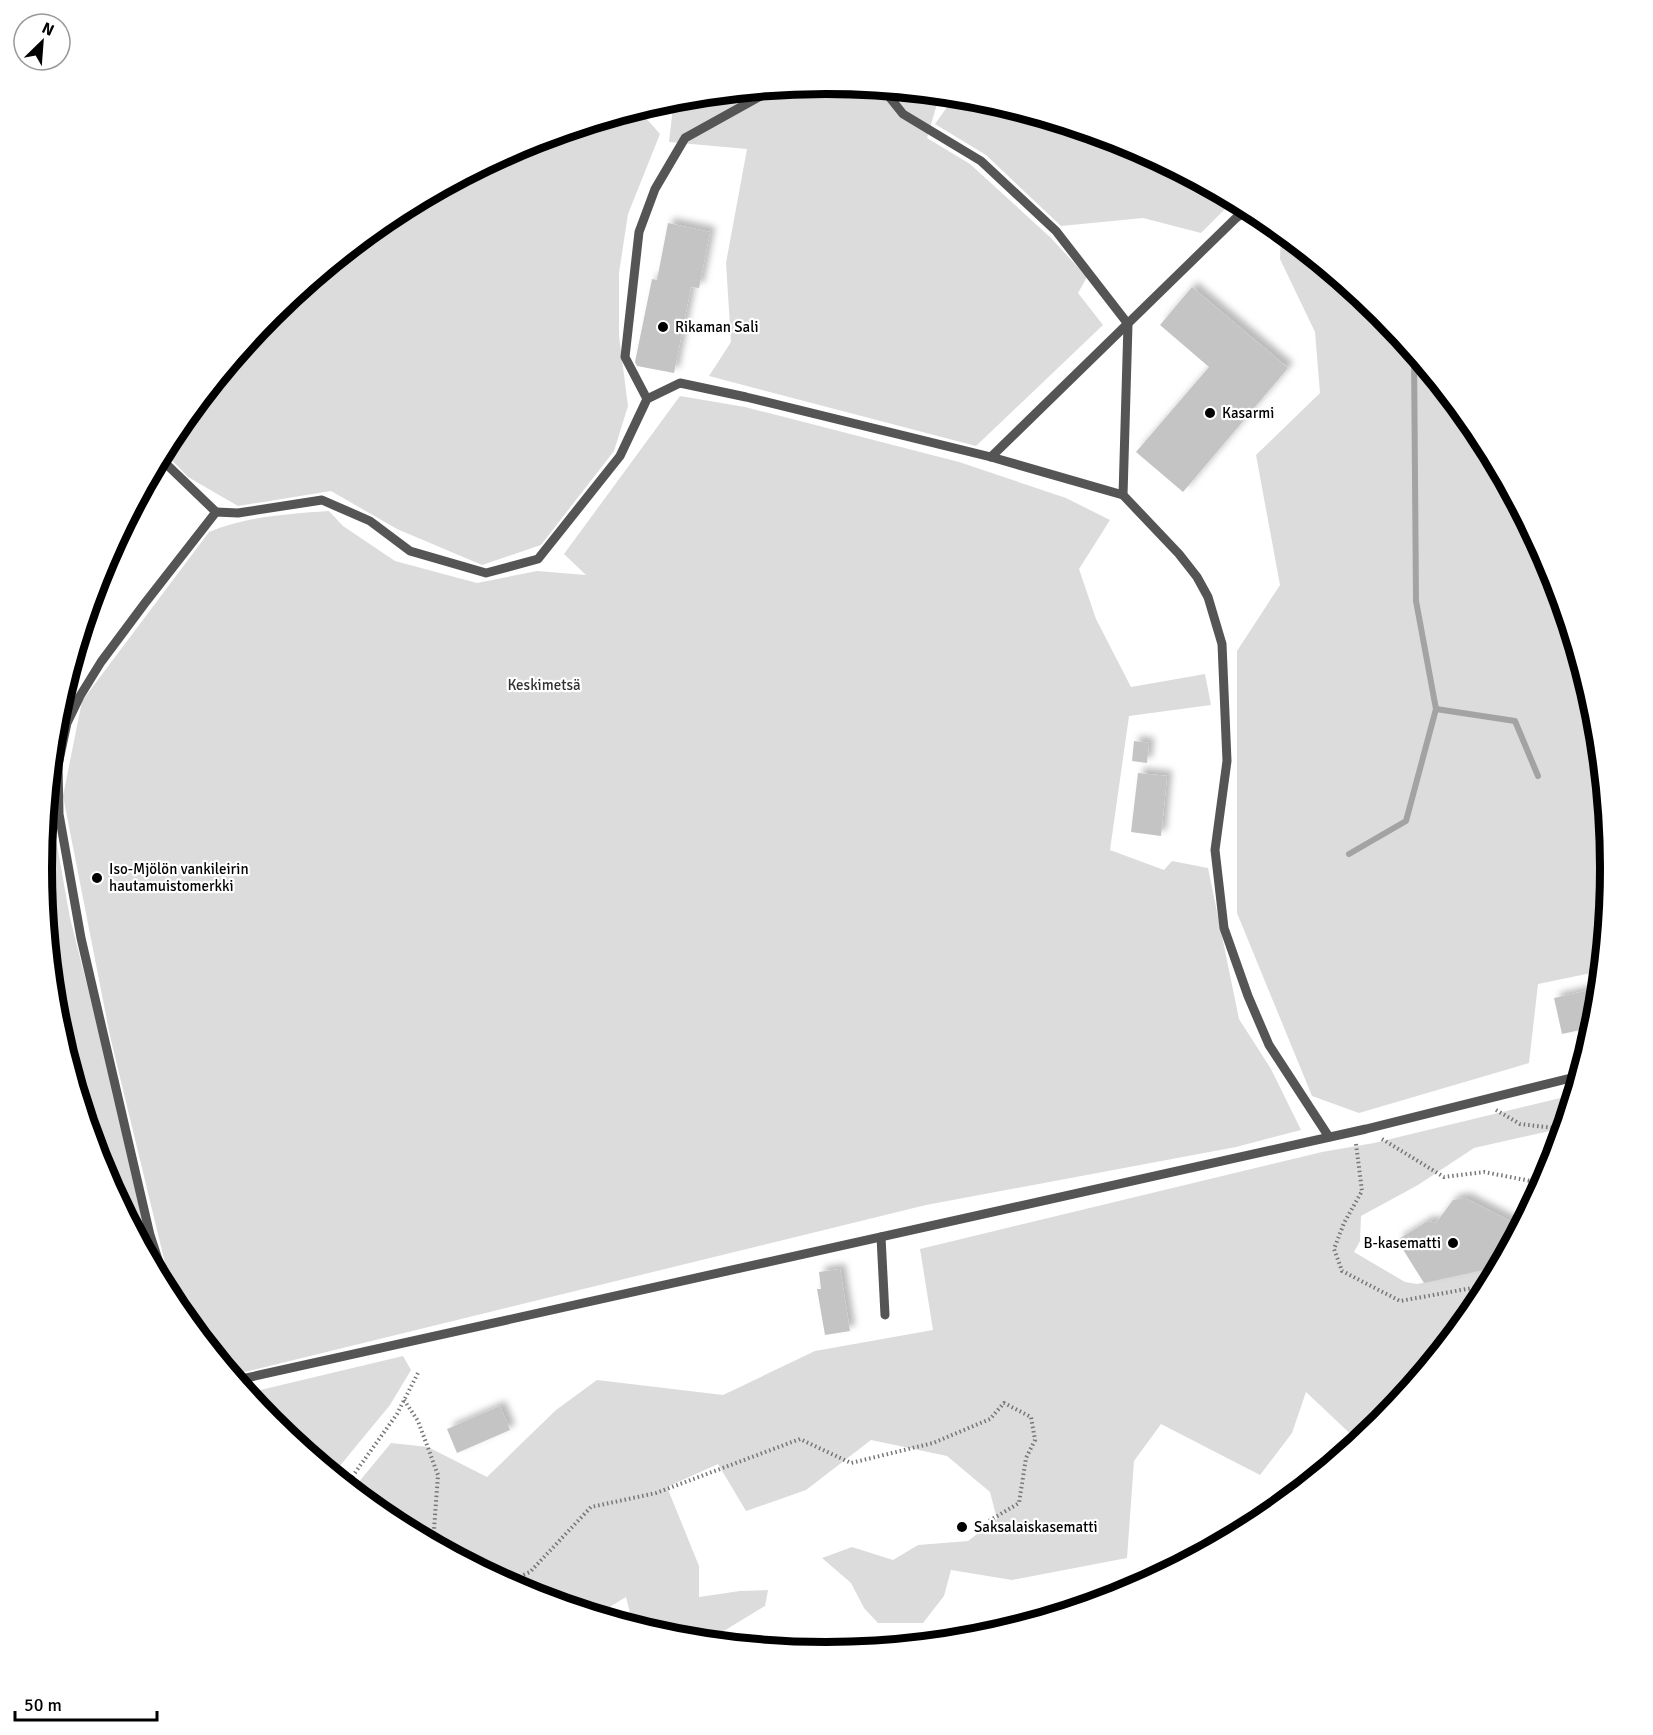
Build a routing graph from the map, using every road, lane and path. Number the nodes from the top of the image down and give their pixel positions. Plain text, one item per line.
1 (889, 96) edge
2 (759, 97) edge
3 (1242, 214) edge
4 (1128, 324) junction
5 (647, 399) junction
6 (991, 457) junction
7 (166, 464) edge
8 (1123, 495) junction
9 (216, 512) junction
10 (63, 742) edge
11 (58, 776) edge
12 (1571, 1078) edge
13 (1479, 1101) junction
14 (1555, 1128) edge
15 (1366, 1129) junction
16 (1354, 1132) junction
17 (1329, 1137) junction
18 (1534, 1182) edge
19 (881, 1237) junction
20 (158, 1258) edge
21 (1477, 1287) edge
22 (885, 1315) dead end
23 (419, 1371) dead end
24 (245, 1378) edge
25 (404, 1400) junction
26 (351, 1479) edge
27 (988, 1521) dead end
28 (434, 1535) edge
29 (518, 1577) edge

1 - 4 lane
2 - 5 lane
3 - 4 lane
4 - 6 lane
4 - 8 lane
5 - 6 lane
5 - 9 lane
6 - 8 lane
7 - 9 lane
8 - 17 lane
9 - 10 lane
11 - 20 lane
12 - 13 lane
13 - 14 path
13 - 15 lane
15 - 16 lane
15 - 18 path
16 - 17 lane
16 - 21 path
17 - 19 lane
19 - 22 lane
19 - 24 lane
23 - 25 path
25 - 26 path
25 - 28 path
27 - 29 path

